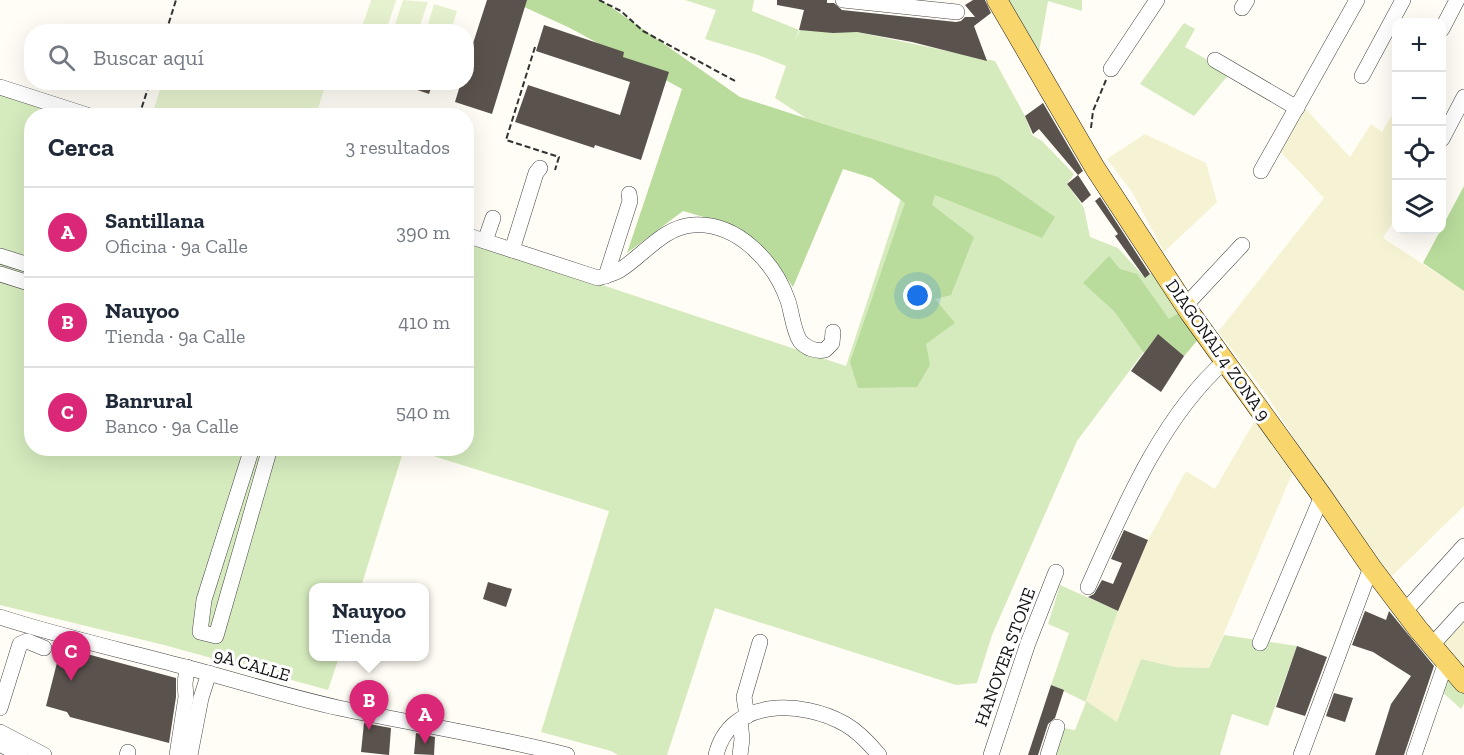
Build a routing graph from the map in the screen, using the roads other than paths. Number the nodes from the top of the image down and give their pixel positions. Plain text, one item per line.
1 (843, 0) edge
2 (997, 0) edge
3 (1157, 0) edge
4 (1357, 0) edge
5 (1403, 0) edge
6 (1457, 0) edge
7 (957, 12) dead end
8 (1446, 22) edge
9 (1215, 60) dead end
10 (1112, 69) road end
11 (1362, 76) dead end
12 (0, 87) edge
13 (1464, 97) edge
14 (65, 108) edge
15 (1297, 108) junction
16 (1446, 131) edge
17 (548, 169) road end
18 (1261, 171) dead end
19 (629, 194) dead end
20 (493, 218) dead end
21 (474, 238) edge
22 (485, 241) junction
23 (1242, 245) dead end
24 (512, 250) junction
25 (0, 256) edge
26 (24, 264) edge
27 (0, 274) edge
28 (606, 276) junction
29 (24, 282) edge
30 (1185, 306) junction
31 (833, 332) dead end
32 (1225, 361) junction
33 (249, 456) edge
34 (268, 456) edge
35 (1322, 496) junction
36 (1464, 546) edge
37 (1371, 567) junction
38 (1056, 572) dead end
39 (1088, 587) dead end
40 (1464, 610) edge
41 (1405, 611) junction
42 (0, 617) edge
43 (0, 622) edge
44 (27, 641) junction
45 (760, 642) dead end
46 (1260, 643) dead end
47 (1432, 645) junction
48 (44, 648) dead end
49 (1446, 662) junction
50 (187, 667) junction
51 (209, 673) junction
52 (1464, 683) edge
53 (0, 708) edge
54 (743, 718) junction
55 (1057, 727) dead end
56 (0, 732) edge
57 (0, 744) edge
58 (517, 749) edge
59 (20, 755) edge
60 (44, 755) edge
61 (177, 755) edge
62 (190, 755) edge
63 (567, 755) edge
64 (716, 755) edge
65 (740, 755) edge
66 (879, 755) edge
67 (991, 755) edge
68 (1048, 755) edge
69 (1301, 755) edge
70 (1414, 755) edge

1 - 7 street
2 - 30 main road, DIAGONAL 4 ZONA 9
3 - 10 street
4 - 15 street
5 - 11 street
6 - 8 street
9 - 15 street
12 - 14 street
13 - 16 street
15 - 18 street
17 - 24 street
19 - 28 street
20 - 22 street
21 - 22 street
22 - 24 street
23 - 30 street
24 - 28 street
25 - 26 street
27 - 29 street
28 - 31 street
30 - 32 main road, DIAGONAL 4 ZONA 9
32 - 35 main road, DIAGONAL 4 ZONA 9
32 - 39 street
33 - 34 street
35 - 37 main road, DIAGONAL 4 ZONA 9
35 - 46 street
36 - 41 street
37 - 41 main road, DIAGONAL 4 ZONA 9
37 - 69 street
38 - 67 street, HANOVER STONE
40 - 47 street
41 - 47 main road, DIAGONAL 4 ZONA 9
42 - 50 street, 9A CALLE
43 - 44 street
44 - 48 street
44 - 53 street
45 - 54 street
47 - 49 main road, DIAGONAL 4 ZONA 9
49 - 52 main road, DIAGONAL 4 ZONA 9
49 - 70 street
50 - 51 street, 9A CALLE
50 - 61 street
51 - 58 street, 9A CALLE
51 - 62 street
54 - 64 street
54 - 65 street
54 - 66 street
55 - 68 street
56 - 60 street
57 - 59 street
58 - 63 street, 9A CALLE

